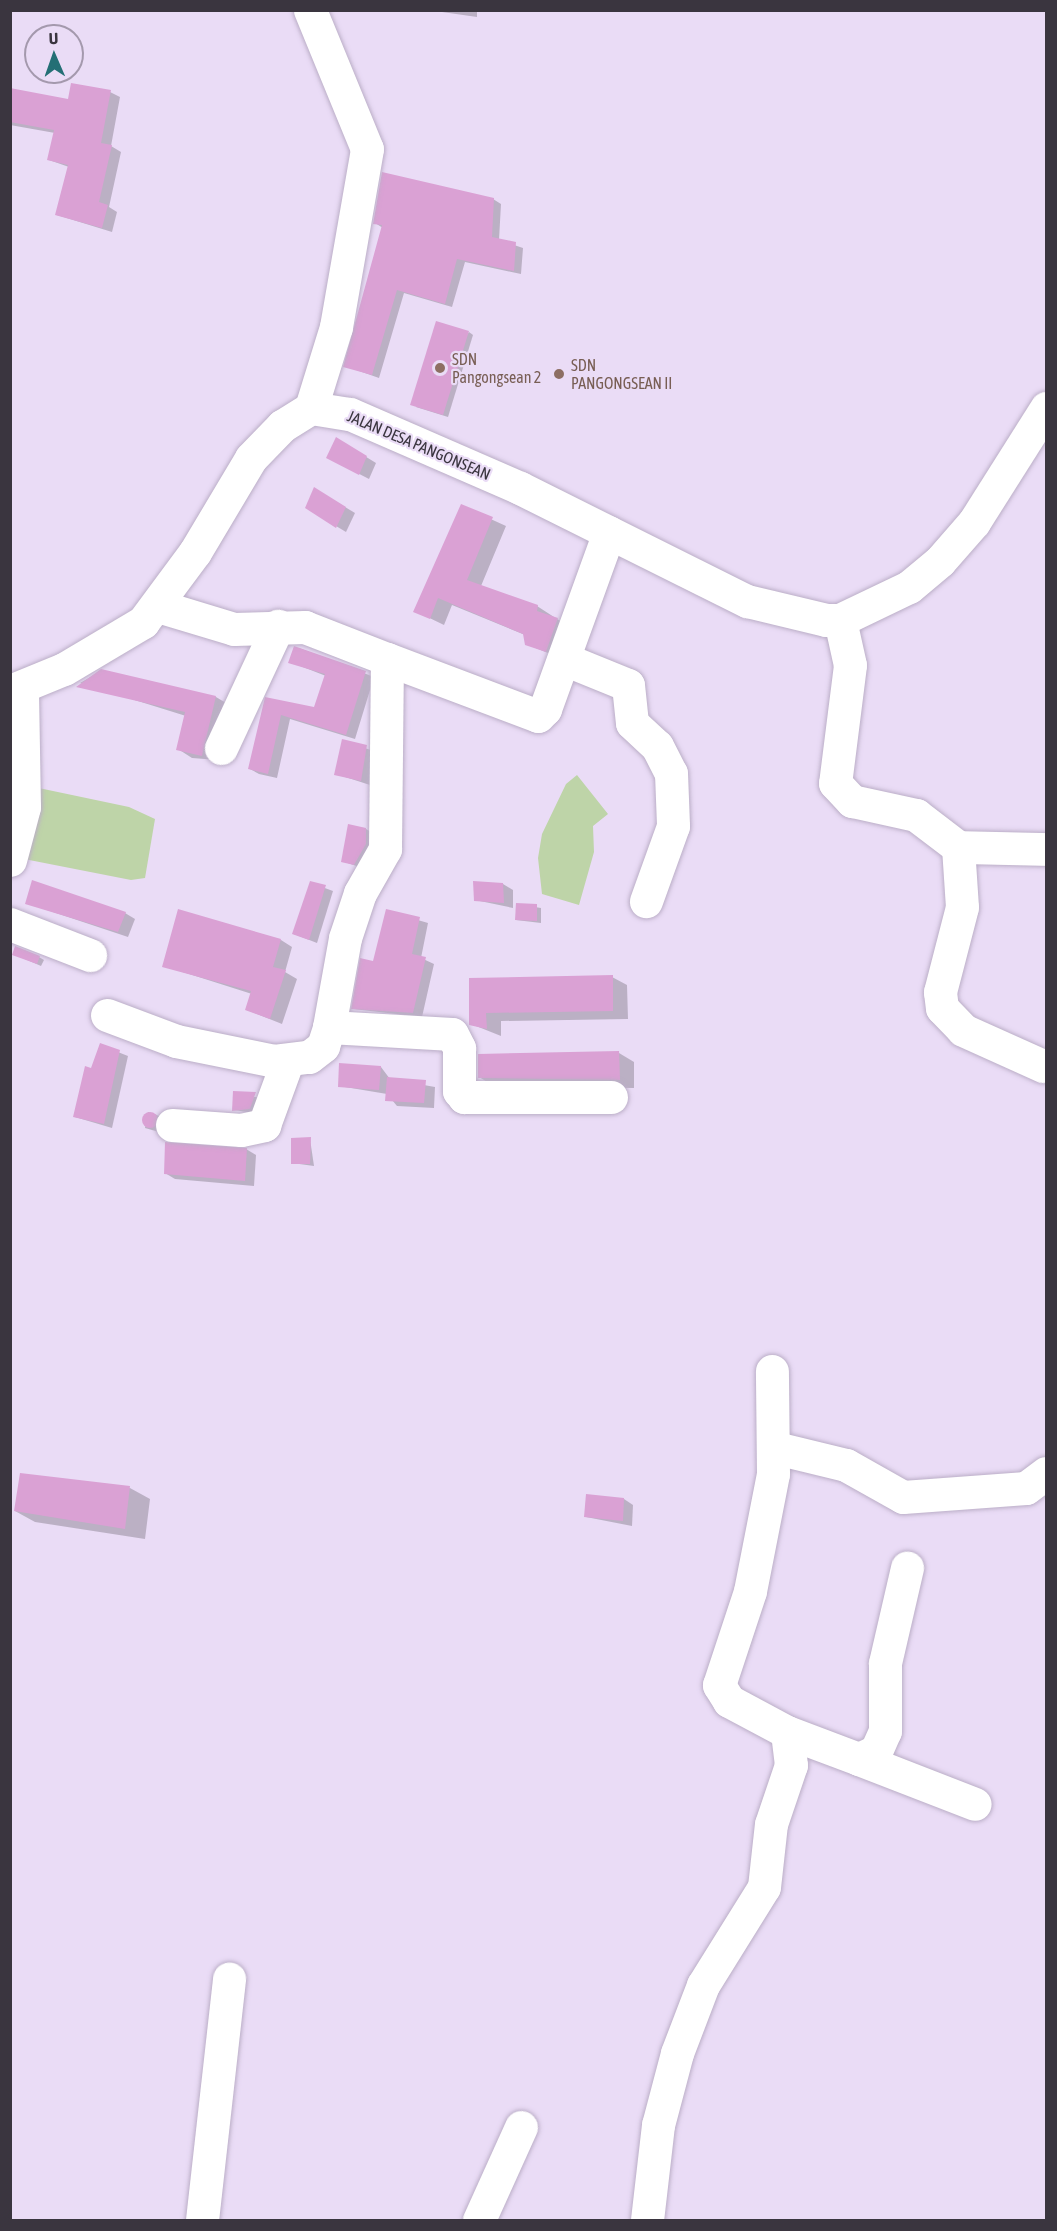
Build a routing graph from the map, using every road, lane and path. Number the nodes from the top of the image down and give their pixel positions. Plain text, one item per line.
1 (310, 10) edge
2 (311, 408) junction
3 (1047, 408) edge
4 (609, 532) junction
5 (158, 606) junction
6 (840, 620) junction
7 (278, 626) junction
8 (387, 659) junction
9 (564, 659) junction
10 (16, 690) edge
11 (221, 748) dead end
12 (958, 847) junction
13 (1047, 849) edge
14 (10, 860) edge
15 (646, 901) dead end
16 (10, 924) edge
17 (90, 955) dead end
18 (107, 1016) dead end
19 (329, 1027) junction
20 (287, 1062) junction
21 (1043, 1066) dead end
22 (610, 1097) dead end
23 (172, 1125) dead end
24 (772, 1371) dead end
25 (776, 1448) junction
26 (1047, 1473) edge
27 (907, 1568) dead end
28 (787, 1732) junction
29 (860, 1759) junction
30 (975, 1804) dead end
31 (230, 1979) dead end
32 (521, 2127) dead end
33 (202, 2220) edge
34 (478, 2220) edge
35 (647, 2220) edge

1 - 2 street
2 - 4 street, JALAN DESA PANGONSEAN
2 - 5 street
3 - 6 street
4 - 6 street, JALAN DESA PANGONSEAN
4 - 9 street
5 - 7 street
5 - 10 street
6 - 12 street
7 - 8 street
7 - 11 street
8 - 9 street
8 - 19 street
9 - 15 street
10 - 14 street
12 - 13 street
12 - 21 street
16 - 17 street
18 - 20 street
19 - 20 street
19 - 22 street
20 - 23 street
24 - 25 street
25 - 26 street
25 - 28 street
27 - 29 street
28 - 29 street
28 - 35 street
29 - 30 street
31 - 33 street
32 - 34 street

